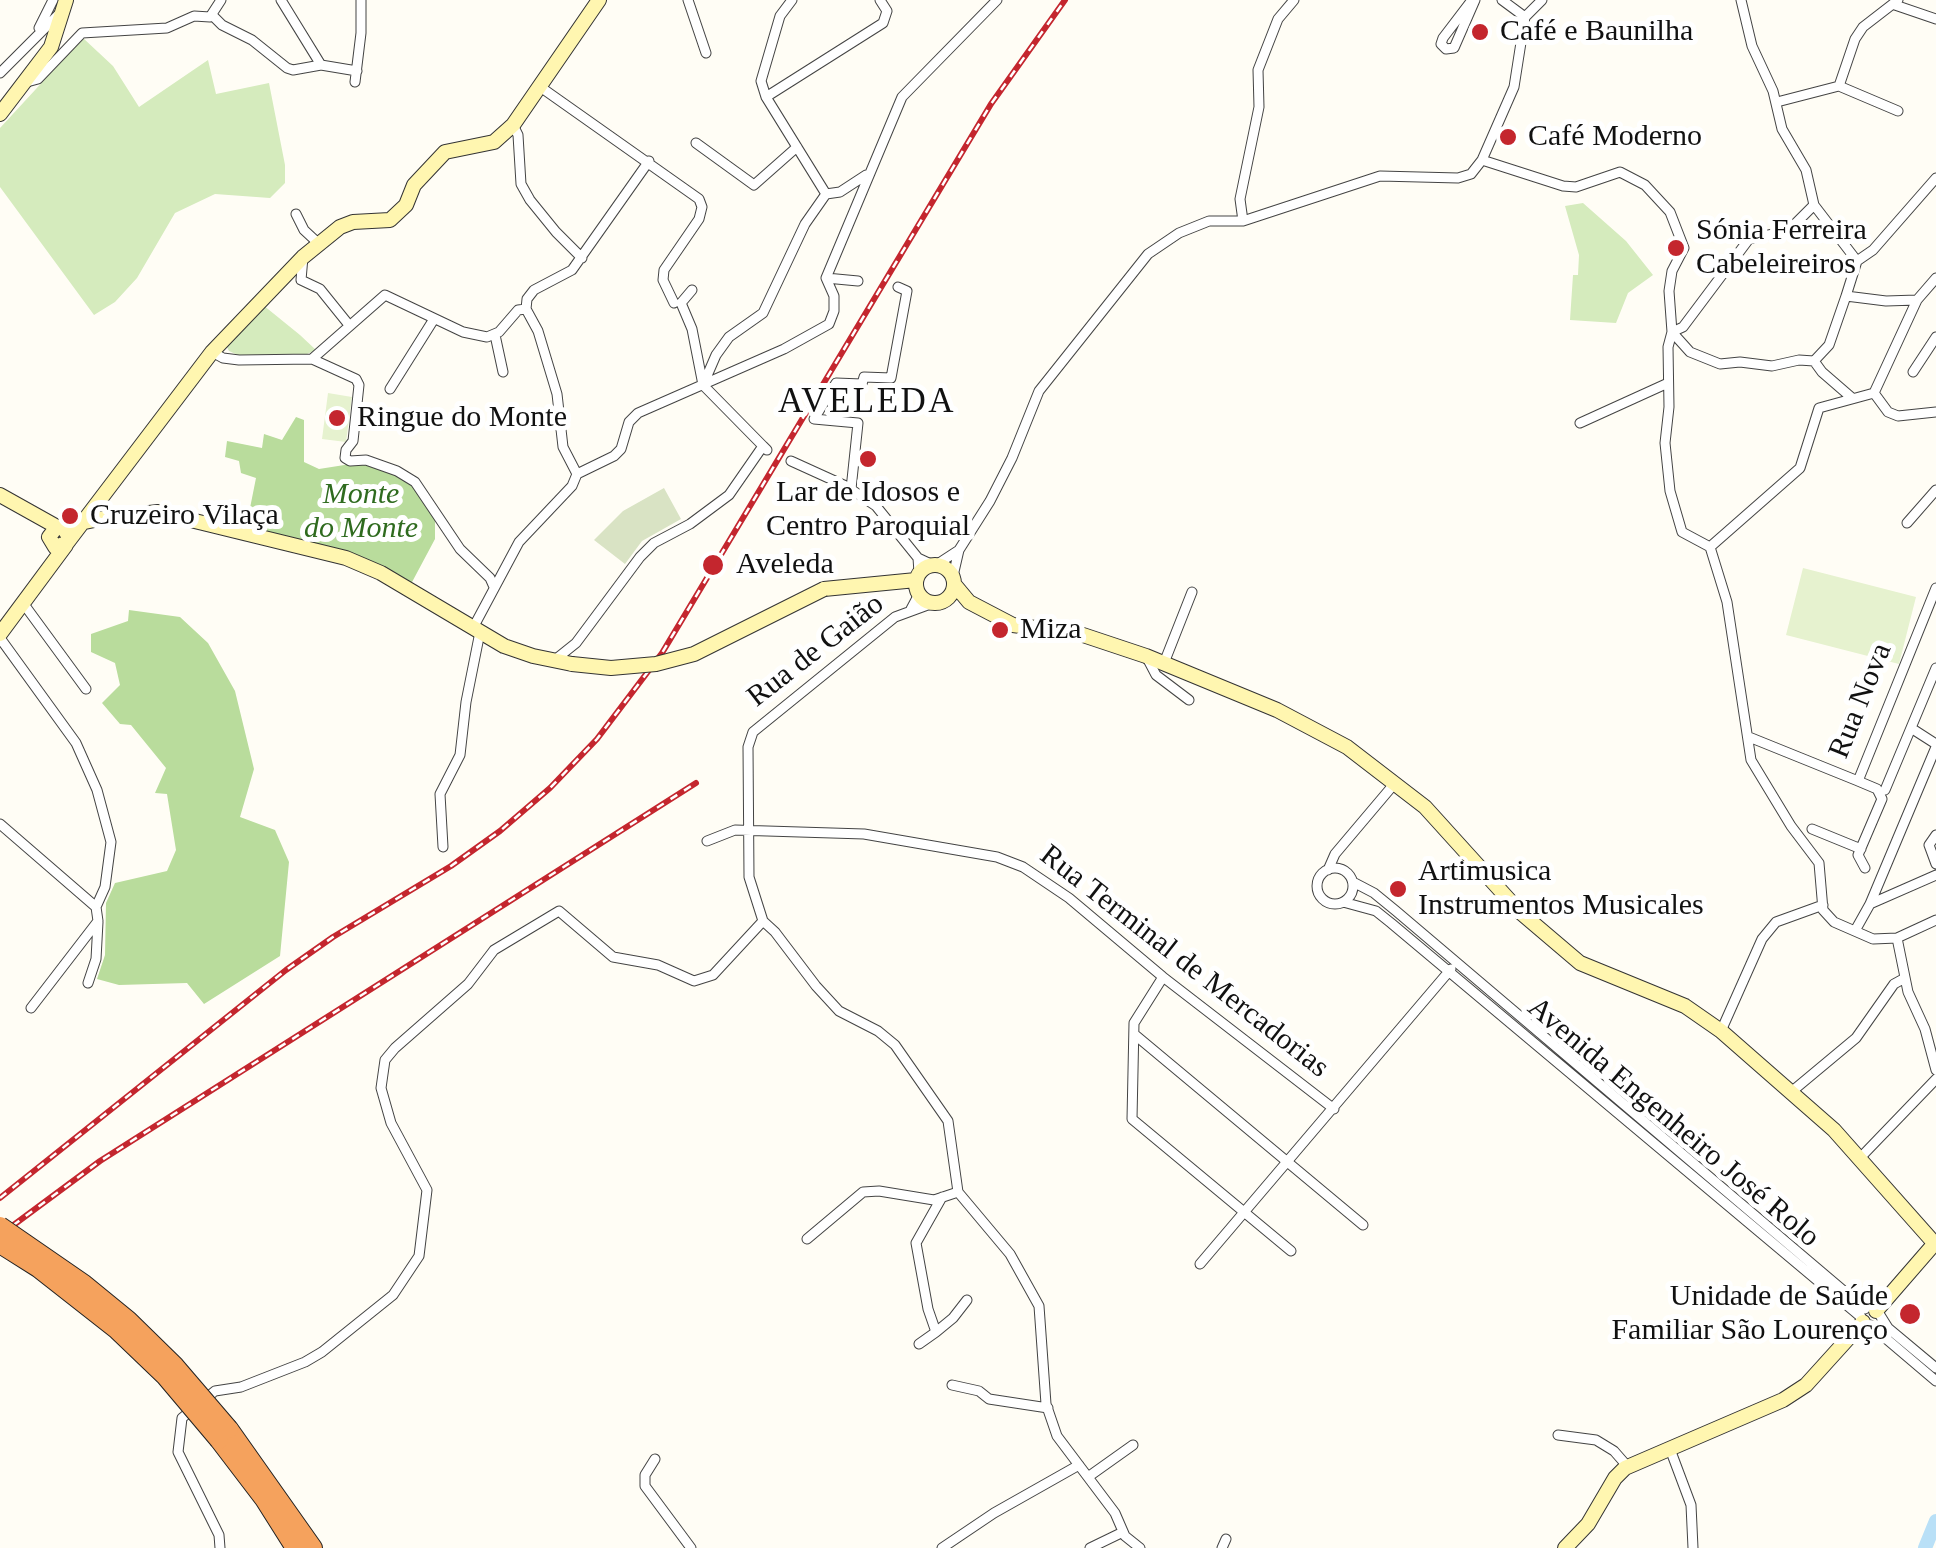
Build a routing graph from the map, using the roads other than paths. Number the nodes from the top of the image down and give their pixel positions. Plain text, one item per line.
1 (221, 0) edge
2 (280, 0) edge
3 (361, 0) edge
4 (599, 0) edge
5 (688, 0) edge
6 (792, 0) edge
7 (880, 0) edge
8 (997, 0) edge
9 (1294, 0) edge
10 (1473, 0) edge
11 (1502, 0) edge
12 (1542, 0) edge
13 (1741, 0) edge
14 (1897, 2) edge
15 (60, 3) edge
16 (212, 15) junction
17 (1525, 17) junction
18 (1936, 19) edge
19 (706, 54) dead end
20 (321, 65) junction
21 (0, 72) edge
22 (23, 83) junction
23 (539, 86) junction
24 (1840, 86) junction
25 (766, 98) junction
26 (1777, 102) junction
27 (1898, 110) dead end
28 (0, 114) edge
29 (514, 125) junction
30 (696, 143) dead end
31 (796, 148) junction
32 (1482, 160) junction
33 (649, 161) junction
34 (866, 175) junction
35 (1936, 178) edge
36 (840, 192) junction
37 (826, 194) junction
38 (856, 204) junction
39 (1814, 205) junction
40 (296, 214) dead end
41 (1243, 221) junction
42 (318, 242) junction
43 (303, 258) junction
44 (582, 258) junction
45 (1857, 260) junction
46 (826, 278) junction
47 (1936, 278) edge
48 (858, 281) dead end
49 (898, 286) dead end
50 (692, 290) dead end
51 (1925, 290) junction
52 (1846, 296) junction
53 (1936, 297) edge
54 (1917, 300) junction
55 (674, 303) dead end
56 (526, 308) junction
57 (434, 319) junction
58 (348, 325) junction
59 (1672, 332) junction
60 (494, 336) junction
61 (1936, 337) edge
62 (212, 352) junction
63 (312, 358) junction
64 (1814, 362) junction
65 (502, 372) dead end
66 (1914, 372) dead end
67 (1668, 384) junction
68 (703, 385) junction
69 (390, 389) dead end
70 (1874, 393) junction
71 (1852, 398) junction
72 (1936, 412) edge
73 (1580, 423) dead end
74 (792, 461) dead end
75 (576, 474) junction
76 (851, 489) junction
77 (1936, 490) edge
78 (0, 495) edge
79 (85, 521) junction
80 (1908, 524) dead end
81 (59, 537) junction
82 (1710, 547) junction
83 (959, 550) junction
84 (920, 576) junction
85 (954, 580) junction
86 (494, 588) junction
87 (1936, 588) edge
88 (1192, 592) dead end
89 (939, 602) junction
90 (970, 602) junction
91 (23, 604) junction
92 (911, 609) junction
93 (477, 630) junction
94 (0, 636) edge
95 (1146, 656) junction
96 (554, 661) junction
97 (1164, 663) junction
98 (1936, 668) edge
99 (86, 690) dead end
100 (1189, 700) dead end
101 (1911, 728) junction
102 (1748, 737) junction
103 (1936, 745) edge
104 (1858, 781) junction
105 (1396, 782) junction
106 (1885, 790) dead end
107 (0, 824) edge
108 (1812, 829) dead end
109 (750, 830) junction
110 (1936, 835) edge
111 (707, 841) dead end
112 (443, 847) dead end
113 (1861, 849) junction
114 (1936, 864) edge
115 (1865, 868) dead end
116 (1328, 870) junction
117 (1936, 875) edge
118 (1353, 882) junction
119 (1343, 902) junction
120 (1870, 904) junction
121 (1823, 905) junction
122 (96, 907) junction
123 (1936, 920) edge
124 (98, 921) junction
125 (763, 921) junction
126 (1856, 929) junction
127 (1897, 938) junction
128 (1452, 967) junction
129 (1162, 977) junction
130 (1905, 978) junction
131 (88, 983) dead end
132 (31, 1008) dead end
133 (1721, 1031) junction
134 (1134, 1034) junction
135 (1936, 1070) edge
136 (1936, 1079) edge
137 (1790, 1094) junction
138 (1334, 1109) junction
139 (1860, 1158) junction
140 (1288, 1163) junction
141 (958, 1192) junction
142 (942, 1197) junction
143 (1244, 1213) junction
144 (1363, 1225) dead end
145 (0, 1226) edge
146 (807, 1239) dead end
147 (0, 1244) edge
148 (1935, 1244) edge
149 (1290, 1252) dead end
150 (1200, 1264) dead end
151 (966, 1300) dead end
152 (1869, 1316) junction
153 (936, 1332) junction
154 (919, 1344) dead end
155 (1936, 1368) edge
156 (1936, 1381) edge
157 (952, 1385) dead end
158 (1048, 1408) junction
159 (224, 1434) junction
160 (1558, 1435) dead end
161 (1134, 1446) dead end
162 (1670, 1449) junction
163 (655, 1459) dead end
164 (1079, 1465) junction
165 (1628, 1467) junction
166 (1088, 1477) junction
167 (1123, 1532) junction
168 (220, 1548) edge
169 (295, 1548) edge
170 (312, 1548) edge
171 (692, 1548) edge
172 (942, 1548) edge
173 (1090, 1548) edge
174 (1140, 1548) edge
175 (1566, 1548) edge
176 (1693, 1548) edge

1 - 16 street
2 - 20 street
3 - 20 street
4 - 23 street
5 - 19 street
6 - 25 street
7 - 25 street
8 - 34 street
9 - 41 street
10 - 10 street
11 - 17 street
12 - 17 street
13 - 26 street
14 - 18 street
14 - 24 street
15 - 21 street
15 - 22 street
16 - 20 street
16 - 22 street
17 - 32 street
22 - 28 street
23 - 29 street
23 - 33 street
24 - 26 street
24 - 27 street
25 - 31 street
26 - 39 street
29 - 42 street
29 - 44 street
30 - 31 street
31 - 37 street
32 - 41 street
32 - 59 street
33 - 44 street
33 - 55 street
34 - 36 street
34 - 38 street
35 - 45 street
36 - 37 street
36 - 38 street
37 - 68 street
38 - 46 street
39 - 45 street
39 - 59 street
40 - 42 street
41 - 83 street
42 - 43 street
43 - 58 street
43 - 62 street
44 - 56 street
45 - 52 street
46 - 48 street
46 - 68 street
47 - 51 street
49 - 76 street
50 - 68 street
51 - 53 street
51 - 54 street
52 - 54 street
52 - 64 street
54 - 70 street
56 - 60 street
56 - 75 street
57 - 58 street
57 - 60 street
57 - 69 street
58 - 63 street
59 - 64 street
59 - 67 street
60 - 65 street
61 - 66 street
62 - 63 street
62 - 79 street
63 - 86 street
64 - 71 street
67 - 73 street
67 - 82 street
68 - 75 street
68 - 96 street
70 - 71 street
70 - 72 street
71 - 82 street
74 - 76 street
75 - 86 street
76 - 84 street
77 - 80 street
78 - 81 street
79 - 81 street
79 - 93 street
81 - 91 street
82 - 102 street
83 - 84 street
83 - 85 street
84 - 85 street
84 - 89 street
84 - 92 street, Rua de Gaião
84 - 96 street, bridge
85 - 89 street
85 - 90 street
86 - 93 street
87 - 104 street, Rua Nova
88 - 97 street
89 - 90 street
89 - 92 street, Rua de Gaião
90 - 95 street
91 - 94 street
91 - 99 street
92 - 109 street, Rua de Gaião
93 - 96 street
93 - 112 street
94 - 122 street
95 - 97 street
95 - 100 street
97 - 105 street
98 - 101 street
101 - 103 street
101 - 106 street
102 - 104 street, Rua Nova
102 - 121 street
103 - 120 street
104 - 113 street
105 - 116 street
105 - 133 street
107 - 122 street
108 - 113 street
109 - 111 street, Rua Terminal de Mercadorias
109 - 125 street, Rua de Gaião
109 - 129 street, Rua Terminal de Mercadorias
110 - 114 street
113 - 115 street
116 - 118 street, Avenida Engenheiro José Rolo
116 - 119 street
117 - 120 street
118 - 119 street
118 - 128 street, Avenida Engenheiro José Rolo
119 - 128 street, Avenida Engenheiro José Rolo
120 - 126 street
121 - 126 street
121 - 133 street
122 - 124 street
123 - 127 street
124 - 131 street
124 - 132 street
125 - 141 street, Rua de Gaião
125 - 168 street
126 - 127 street
127 - 130 street
128 - 138 street
128 - 152 street, Avenida Engenheiro José Rolo
129 - 134 street
129 - 138 street, Rua Terminal de Mercadorias
130 - 135 street
130 - 137 street
133 - 137 street
134 - 140 street
134 - 143 street
136 - 139 street
137 - 139 street
138 - 140 street
139 - 148 street
140 - 143 street
140 - 144 street
141 - 142 street
141 - 158 street
142 - 146 street
142 - 153 street
143 - 149 street
143 - 150 street
145 - 159 highway, bridge
147 - 159 highway, bridge
148 - 152 street
151 - 153 street
152 - 155 street, Avenida Engenheiro José Rolo
152 - 156 street, Avenida Engenheiro José Rolo
152 - 162 street
153 - 154 street
157 - 158 street
158 - 164 street
159 - 169 highway
159 - 170 highway
160 - 165 street
161 - 166 street
162 - 165 street
162 - 176 street
163 - 171 street
164 - 166 street
164 - 172 street
165 - 175 street
166 - 167 street
167 - 173 street
167 - 174 street

